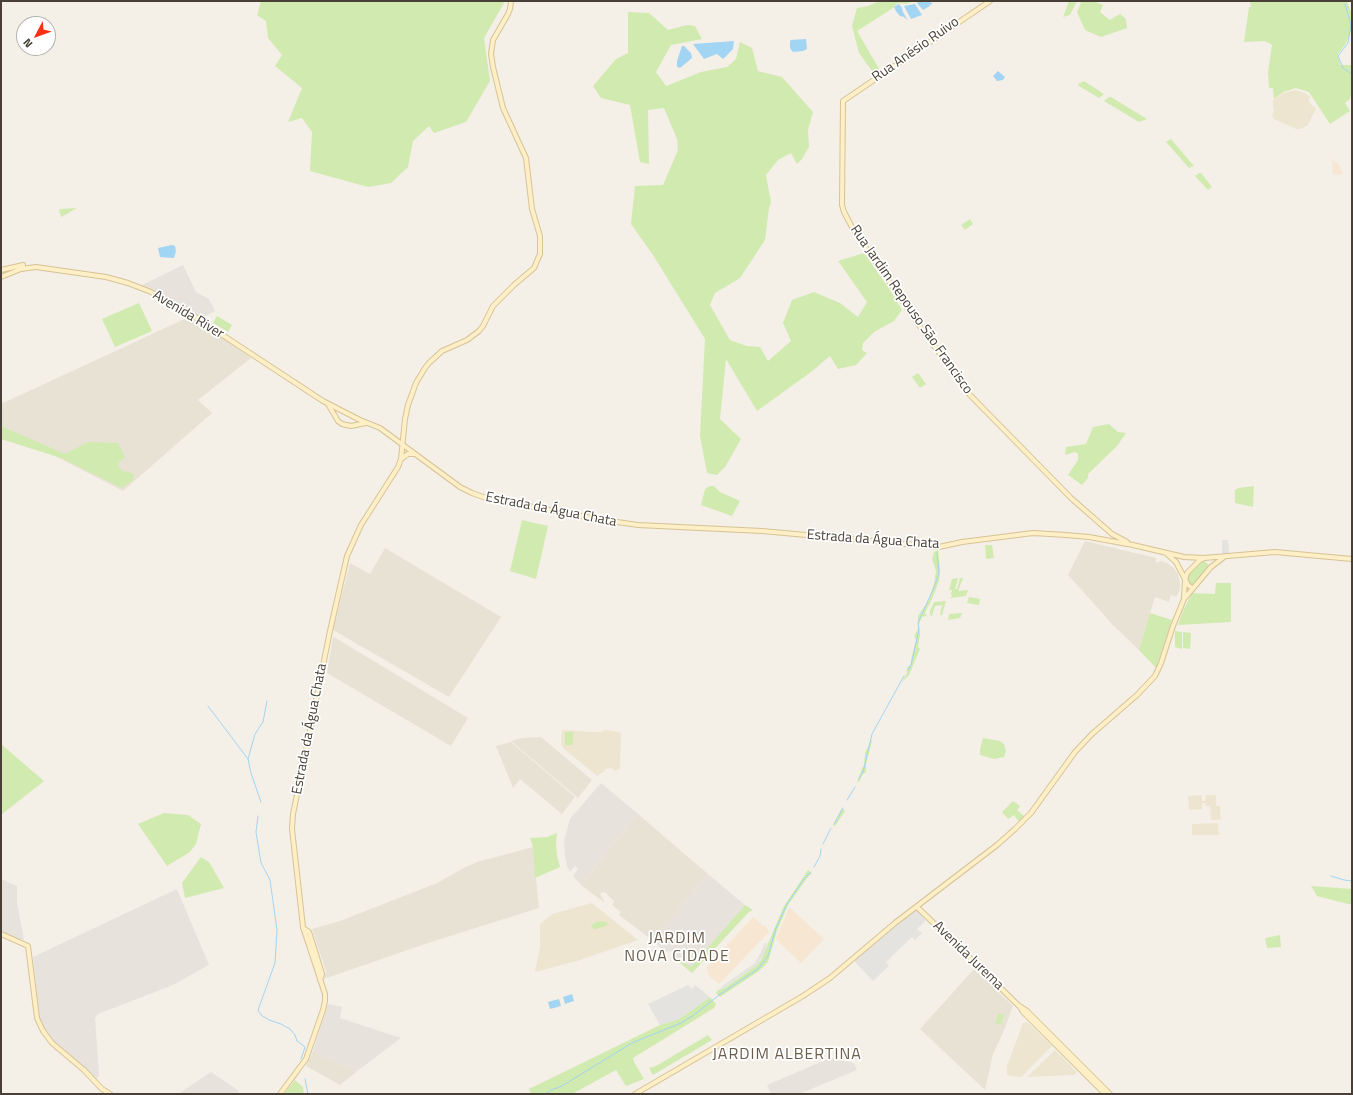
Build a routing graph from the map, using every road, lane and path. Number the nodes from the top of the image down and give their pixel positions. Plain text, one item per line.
1 (511, 1) edge
2 (990, 1) edge
3 (844, 101) joint
4 (22, 267) junction
5 (1, 270) edge
6 (1, 277) edge
7 (328, 404) junction
8 (366, 422) junction
9 (404, 431) junction
10 (393, 437) junction
11 (403, 445) junction
12 (416, 454) junction
13 (401, 459) junction
14 (1133, 545) junction
15 (1167, 553) junction
16 (1224, 557) junction
17 (1204, 558) junction
18 (1352, 559) edge
19 (1211, 567) junction
20 (1185, 580) junction
21 (1192, 588) junction
22 (1184, 599) junction
23 (917, 907) junction
24 (1, 934) edge
25 (1018, 1004) junction
26 (649, 1085) junction
27 (110, 1094) edge
28 (280, 1094) edge
29 (635, 1094) edge
30 (638, 1094) edge
31 (1104, 1094) edge
32 (1110, 1094) edge

1 - 9 street
2 - 3 street, Rua Anésio Ruivo
3 - 14 street, Rua Jardim Repouso São Francisco
4 - 5 street
4 - 6 street
4 - 7 street, Avenida River
7 - 8 street, Avenida River
7 - 8 street, Avenida River
8 - 10 street, Avenida River
9 - 10 street
9 - 11 street
10 - 11 street, Avenida River
11 - 12 street, Estrada da Água Chata
11 - 13 street, Estrada da Água Chata
12 - 13 street
12 - 14 street, Estrada da Água Chata
13 - 28 street, Estrada da Água Chata
14 - 15 street, Estrada da Água Chata
15 - 17 street, Estrada da Água Chata
15 - 20 street
16 - 17 street, Estrada da Água Chata
16 - 18 street, Estrada da Água Chata
16 - 19 street
17 - 19 street
17 - 20 street
19 - 21 street
20 - 21 street
20 - 22 street
21 - 22 street
22 - 23 street
23 - 25 street, Avenida Jurema
23 - 26 street
24 - 27 street
25 - 31 street, Avenida Jurema
25 - 32 street, Avenida Jurema
26 - 29 street
26 - 30 street

